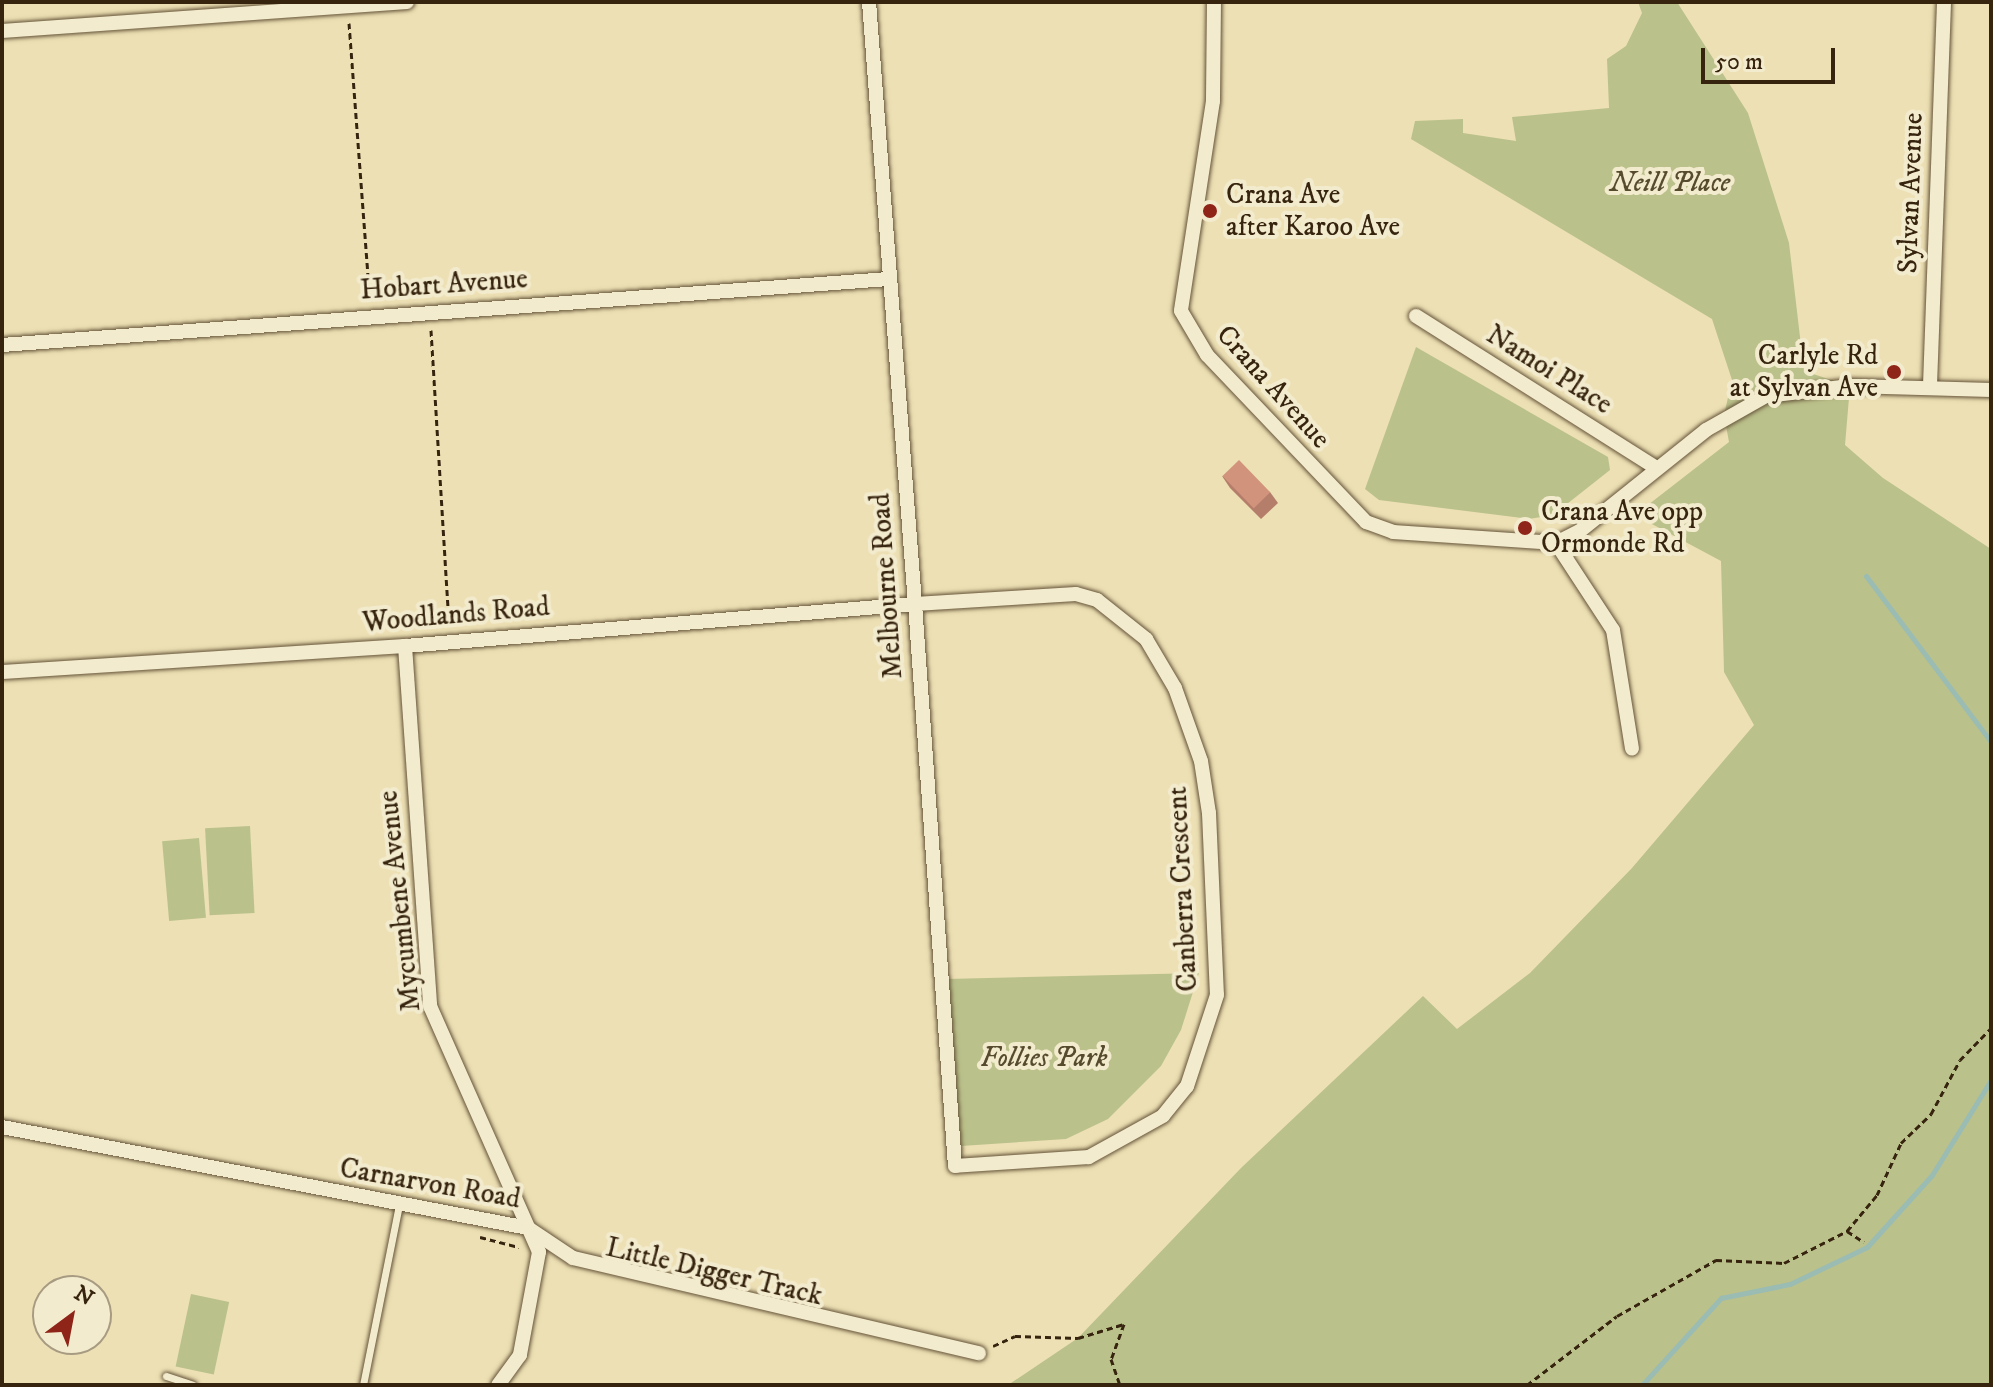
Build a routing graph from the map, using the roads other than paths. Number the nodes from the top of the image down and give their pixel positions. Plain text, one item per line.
1 (407, 2) edge
2 (869, 2) edge
3 (1214, 2) edge
4 (1944, 2) edge
5 (2, 31) edge
6 (889, 279) junction
7 (1416, 316) dead end
8 (2, 345) edge
9 (1930, 385) junction
10 (1991, 390) edge
11 (1655, 467) junction
12 (1556, 543) junction
13 (915, 604) junction
14 (405, 646) junction
15 (2, 672) edge
16 (1632, 748) dead end
17 (2, 1127) edge
18 (955, 1166) joint
19 (399, 1205) junction
20 (528, 1228) junction
21 (979, 1353) road end
22 (166, 1376) dead end
23 (193, 1385) edge
24 (363, 1385) edge
25 (498, 1385) edge

1 - 5 street
2 - 6 street, Melbourne Road
3 - 12 street, Crana Avenue
4 - 9 street, Sylvan Avenue
6 - 8 street, Hobart Avenue
6 - 13 street, Melbourne Road
7 - 11 street, Namoi Place
9 - 10 street
9 - 11 street
11 - 12 street
12 - 16 street
13 - 14 street, Woodlands Road
13 - 18 street, Melbourne Road
13 - 18 street, Canberra Crescent
14 - 15 street, Woodlands Road
14 - 20 street, Mycumbene Avenue
17 - 19 street, Carnarvon Road
19 - 20 street, Carnarvon Road
19 - 24 lane
20 - 21 street, Carnarvon Road
20 - 25 street, Mycumbene Avenue
22 - 23 lane

